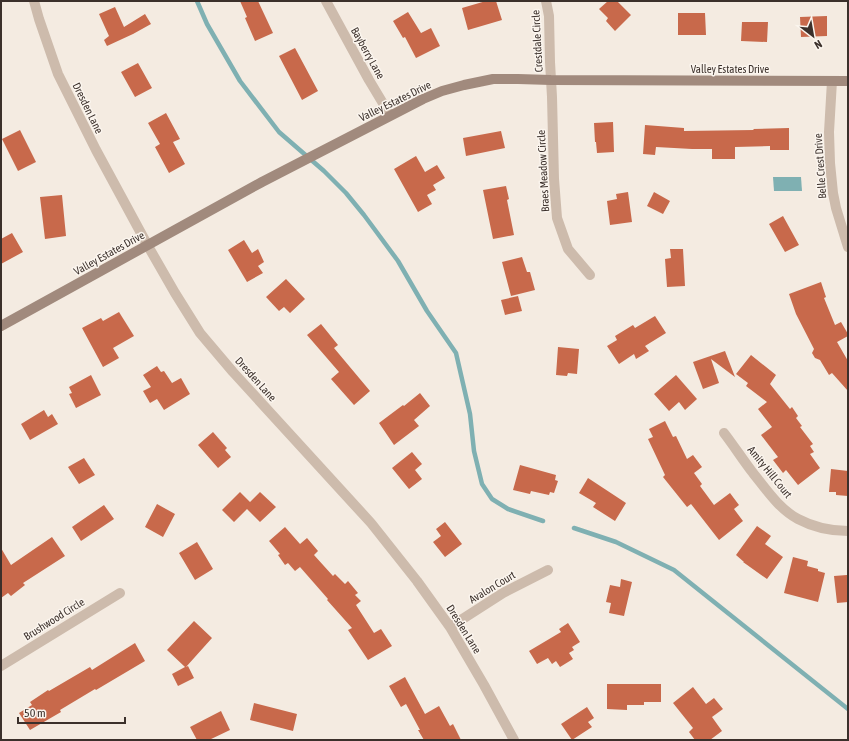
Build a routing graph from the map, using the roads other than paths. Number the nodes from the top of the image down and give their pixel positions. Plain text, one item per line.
1 (34, 1) edge
2 (326, 1) edge
3 (546, 1) edge
4 (551, 80) junction
5 (832, 81) junction
6 (848, 81) edge
7 (390, 115) junction
8 (148, 246) junction
9 (848, 247) edge
10 (590, 275) dead end
11 (1, 326) edge
12 (724, 433) dead end
13 (848, 531) edge
14 (548, 570) dead end
15 (120, 593) dead end
16 (450, 627) junction
17 (1, 666) edge
18 (514, 740) edge

1 - 8 street, Dresden Lane
2 - 7 street, Bayberry Lane
3 - 4 street, Crestdale Circle
4 - 5 street, Valley Estates Drive
4 - 7 street, Valley Estates Drive
4 - 10 street, Braes Meadow Circle
5 - 6 street, Valley Estates Drive
5 - 9 street, Belle Crest Drive
7 - 8 street, Valley Estates Drive
8 - 11 street, Valley Estates Drive
8 - 16 street, Dresden Lane
12 - 13 street, Amity Hill Court
14 - 16 street, Avalon Court
15 - 17 street, Brushwood Circle
16 - 18 street, Dresden Lane

